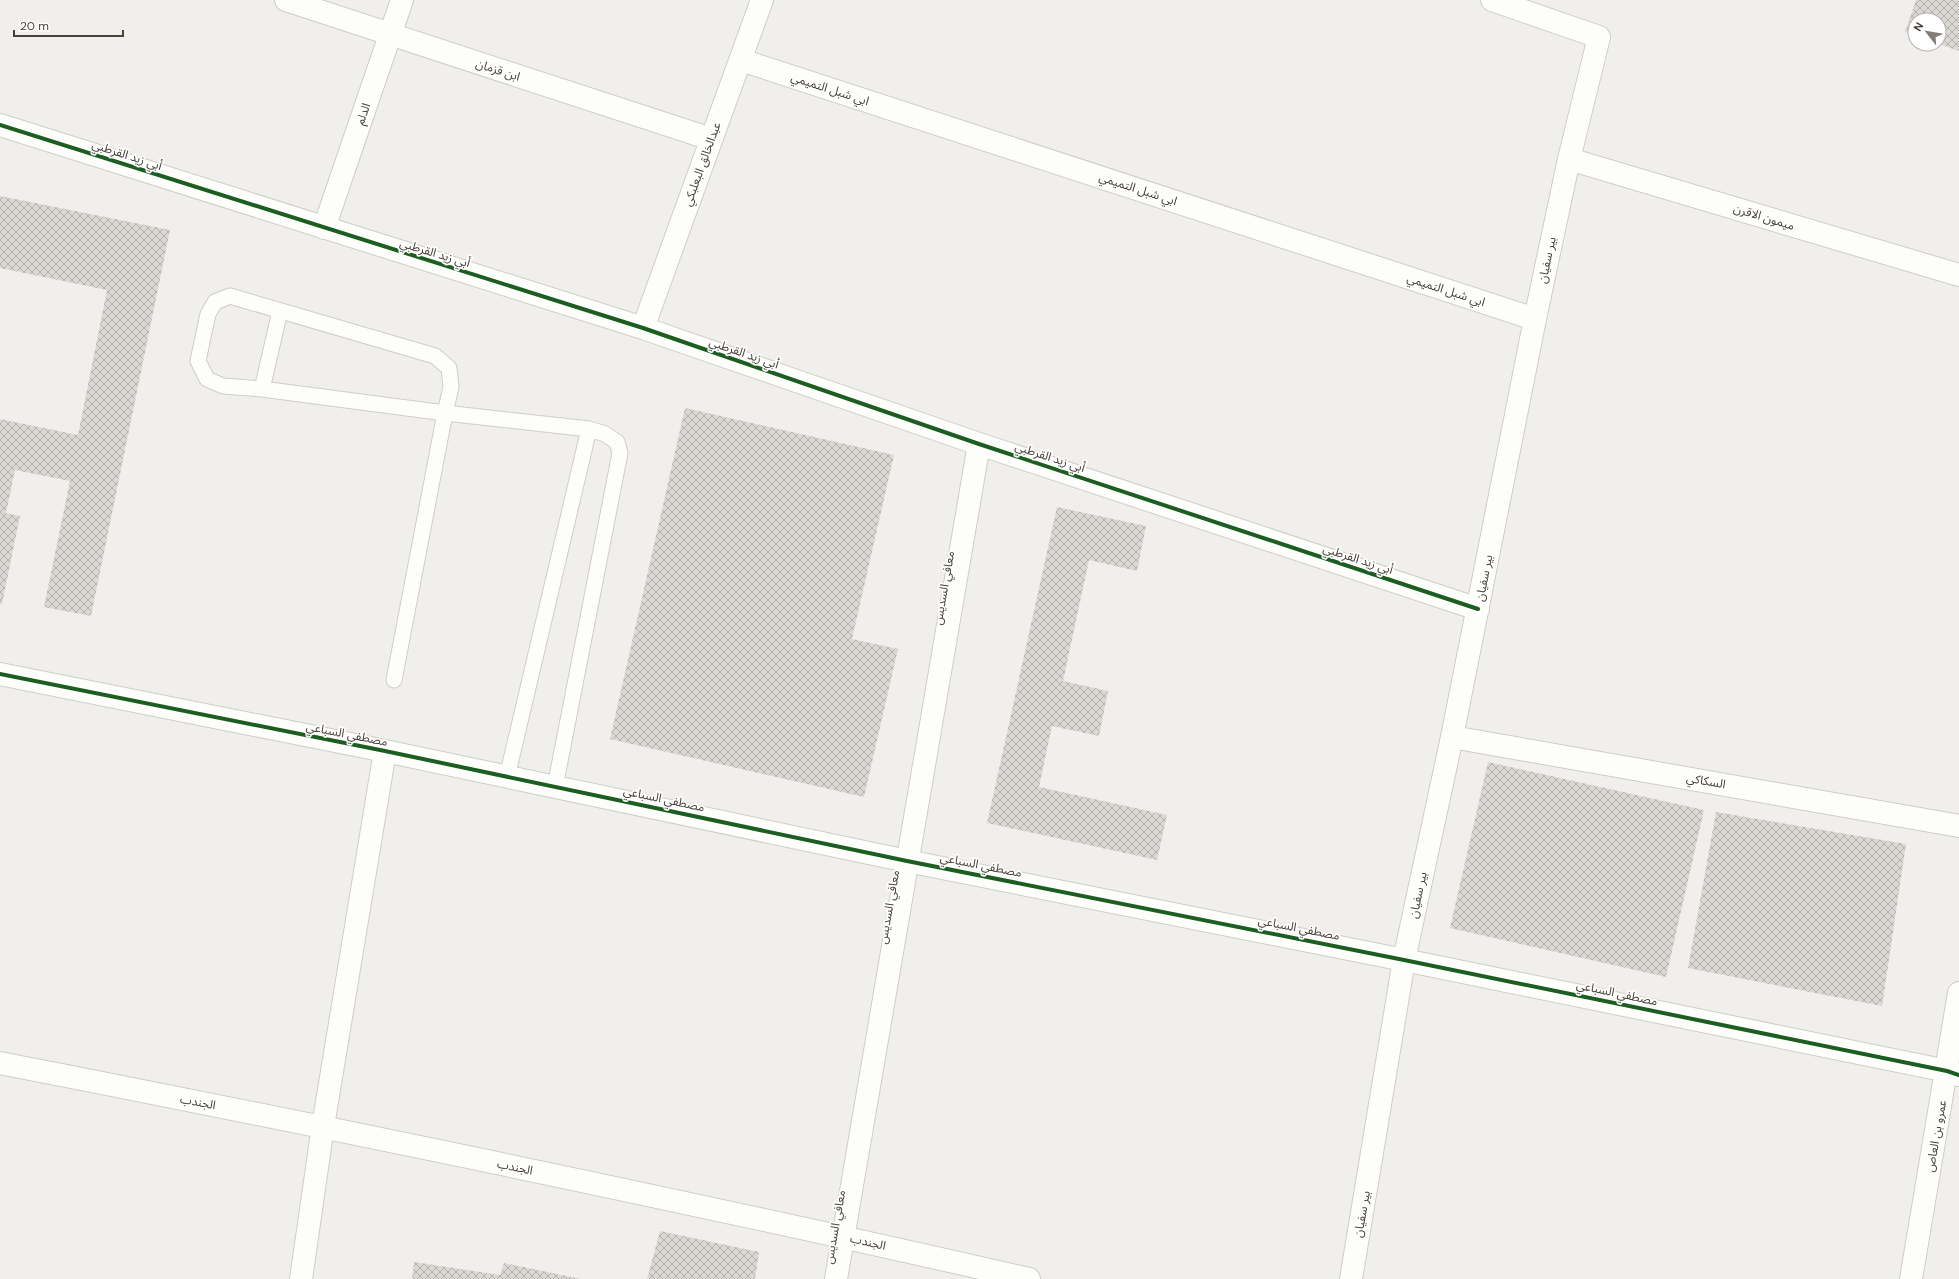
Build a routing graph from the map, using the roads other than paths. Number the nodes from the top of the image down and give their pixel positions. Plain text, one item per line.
1 (286, 0) edge
2 (402, 0) edge
3 (762, 0) edge
4 (1492, 0) edge
5 (390, 34) junction
6 (741, 60) junction
7 (0, 125) edge
8 (711, 139) junction
9 (1569, 159) junction
10 (324, 228) junction
11 (1959, 275) edge
12 (280, 310) junction
13 (1535, 319) junction
14 (643, 328) junction
15 (262, 389) junction
16 (445, 414) junction
17 (589, 429) junction
18 (979, 444) junction
19 (1478, 609) junction
20 (0, 674) edge
21 (394, 680) dead end
22 (1452, 736) junction
23 (385, 752) junction
24 (507, 777) junction
25 (555, 787) junction
26 (1959, 826) edge
27 (907, 860) junction
28 (1404, 960) junction
29 (1959, 993) edge
30 (0, 1063) edge
31 (1953, 1073) edge
32 (323, 1126) junction
33 (843, 1237) junction
34 (301, 1279) edge
35 (836, 1279) edge
36 (1029, 1279) edge
37 (1351, 1279) edge
38 (1911, 1279) edge

1 - 5 street, ابن قزمان
2 - 5 street, الدلم
3 - 6 street, عبدالخالق البعلبكي
4 - 9 street, بير سفيان
5 - 8 street, ابن قزمان
5 - 10 street, الدلم
6 - 8 street, عبدالخالق البعلبكي
6 - 13 street, ابي شبل التميمي
7 - 10 street, أبي زيد القرطبي
8 - 14 street, عبدالخالق البعلبكي
9 - 11 street, ميمون الاقرن
9 - 13 street, بير سفيان
10 - 14 street, أبي زيد القرطبي
12 - 15 lane
12 - 15 lane
12 - 16 lane
13 - 19 street, بير سفيان
14 - 18 street, أبي زيد القرطبي
15 - 16 lane
16 - 17 lane
16 - 21 lane
17 - 24 lane
17 - 25 lane
18 - 19 street, أبي زيد القرطبي
18 - 27 street, معافي السديس
19 - 22 street, بير سفيان
20 - 23 street, مصطفي السباعي
22 - 26 street, السكاكي
22 - 28 street, بير سفيان
23 - 24 street, مصطفي السباعي
23 - 32 street
24 - 25 street, مصطفي السباعي
25 - 27 street, مصطفي السباعي
27 - 28 street, مصطفي السباعي
27 - 33 street, معافي السديس
28 - 31 street, مصطفي السباعي
28 - 37 street, بير سفيان
29 - 31 street, عمرو بن العاص
30 - 32 street, الجندب
31 - 38 street, عمرو بن العاص
32 - 33 street, الجندب
32 - 34 street
33 - 35 street, معافي السديس
33 - 36 street, الجندب

